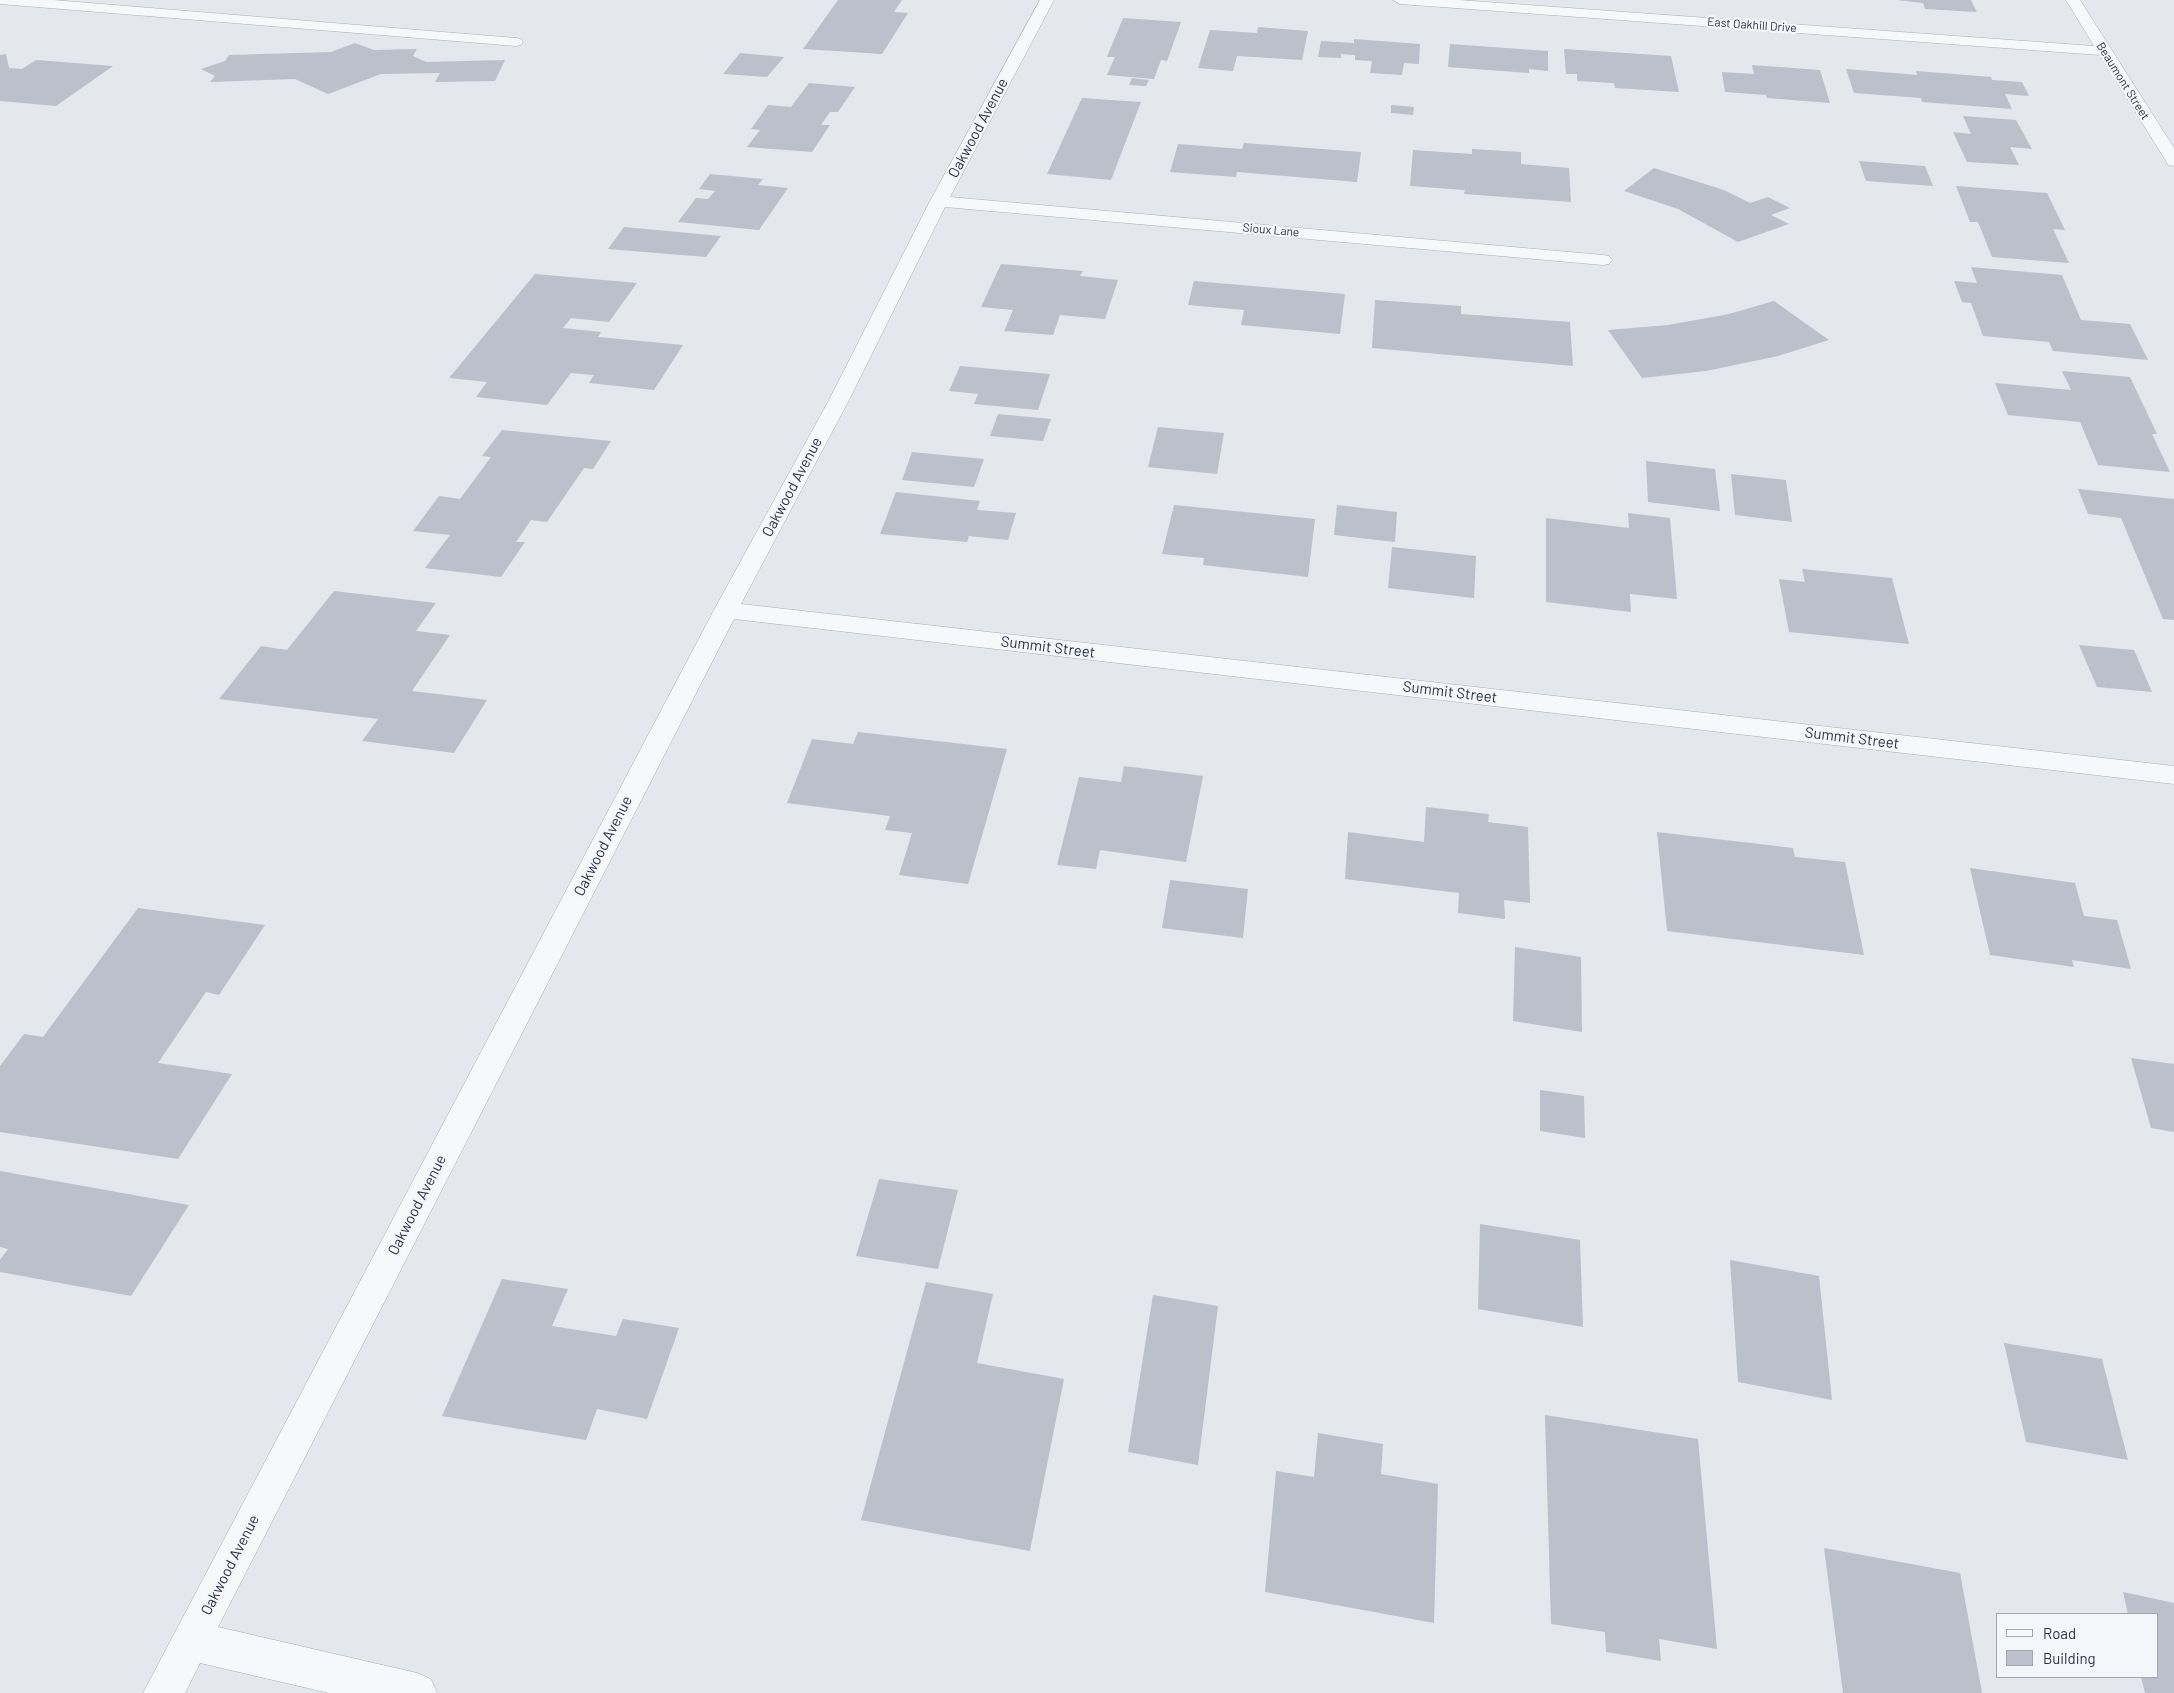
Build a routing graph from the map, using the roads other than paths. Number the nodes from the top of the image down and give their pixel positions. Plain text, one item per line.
1 (0, 0) edge
2 (1047, 0) edge
3 (1400, 0) edge
4 (2073, 0) edge
5 (516, 42) dead end
6 (2105, 51) junction
7 (2174, 161) edge
8 (938, 201) junction
9 (1603, 260) dead end
10 (726, 610) junction
11 (2174, 775) edge
12 (191, 1641) junction
13 (163, 1693) edge
14 (417, 1693) edge

1 - 5 street
2 - 8 street, Oakwood Avenue
3 - 6 street, East Oakhill Drive
4 - 6 street, Beaumont Street
6 - 7 street, Beaumont Street
8 - 9 street, Sioux Lane
8 - 10 street, Oakwood Avenue
10 - 11 street, Summit Street
10 - 12 street, Oakwood Avenue
12 - 13 street, Oakwood Avenue
12 - 14 street

